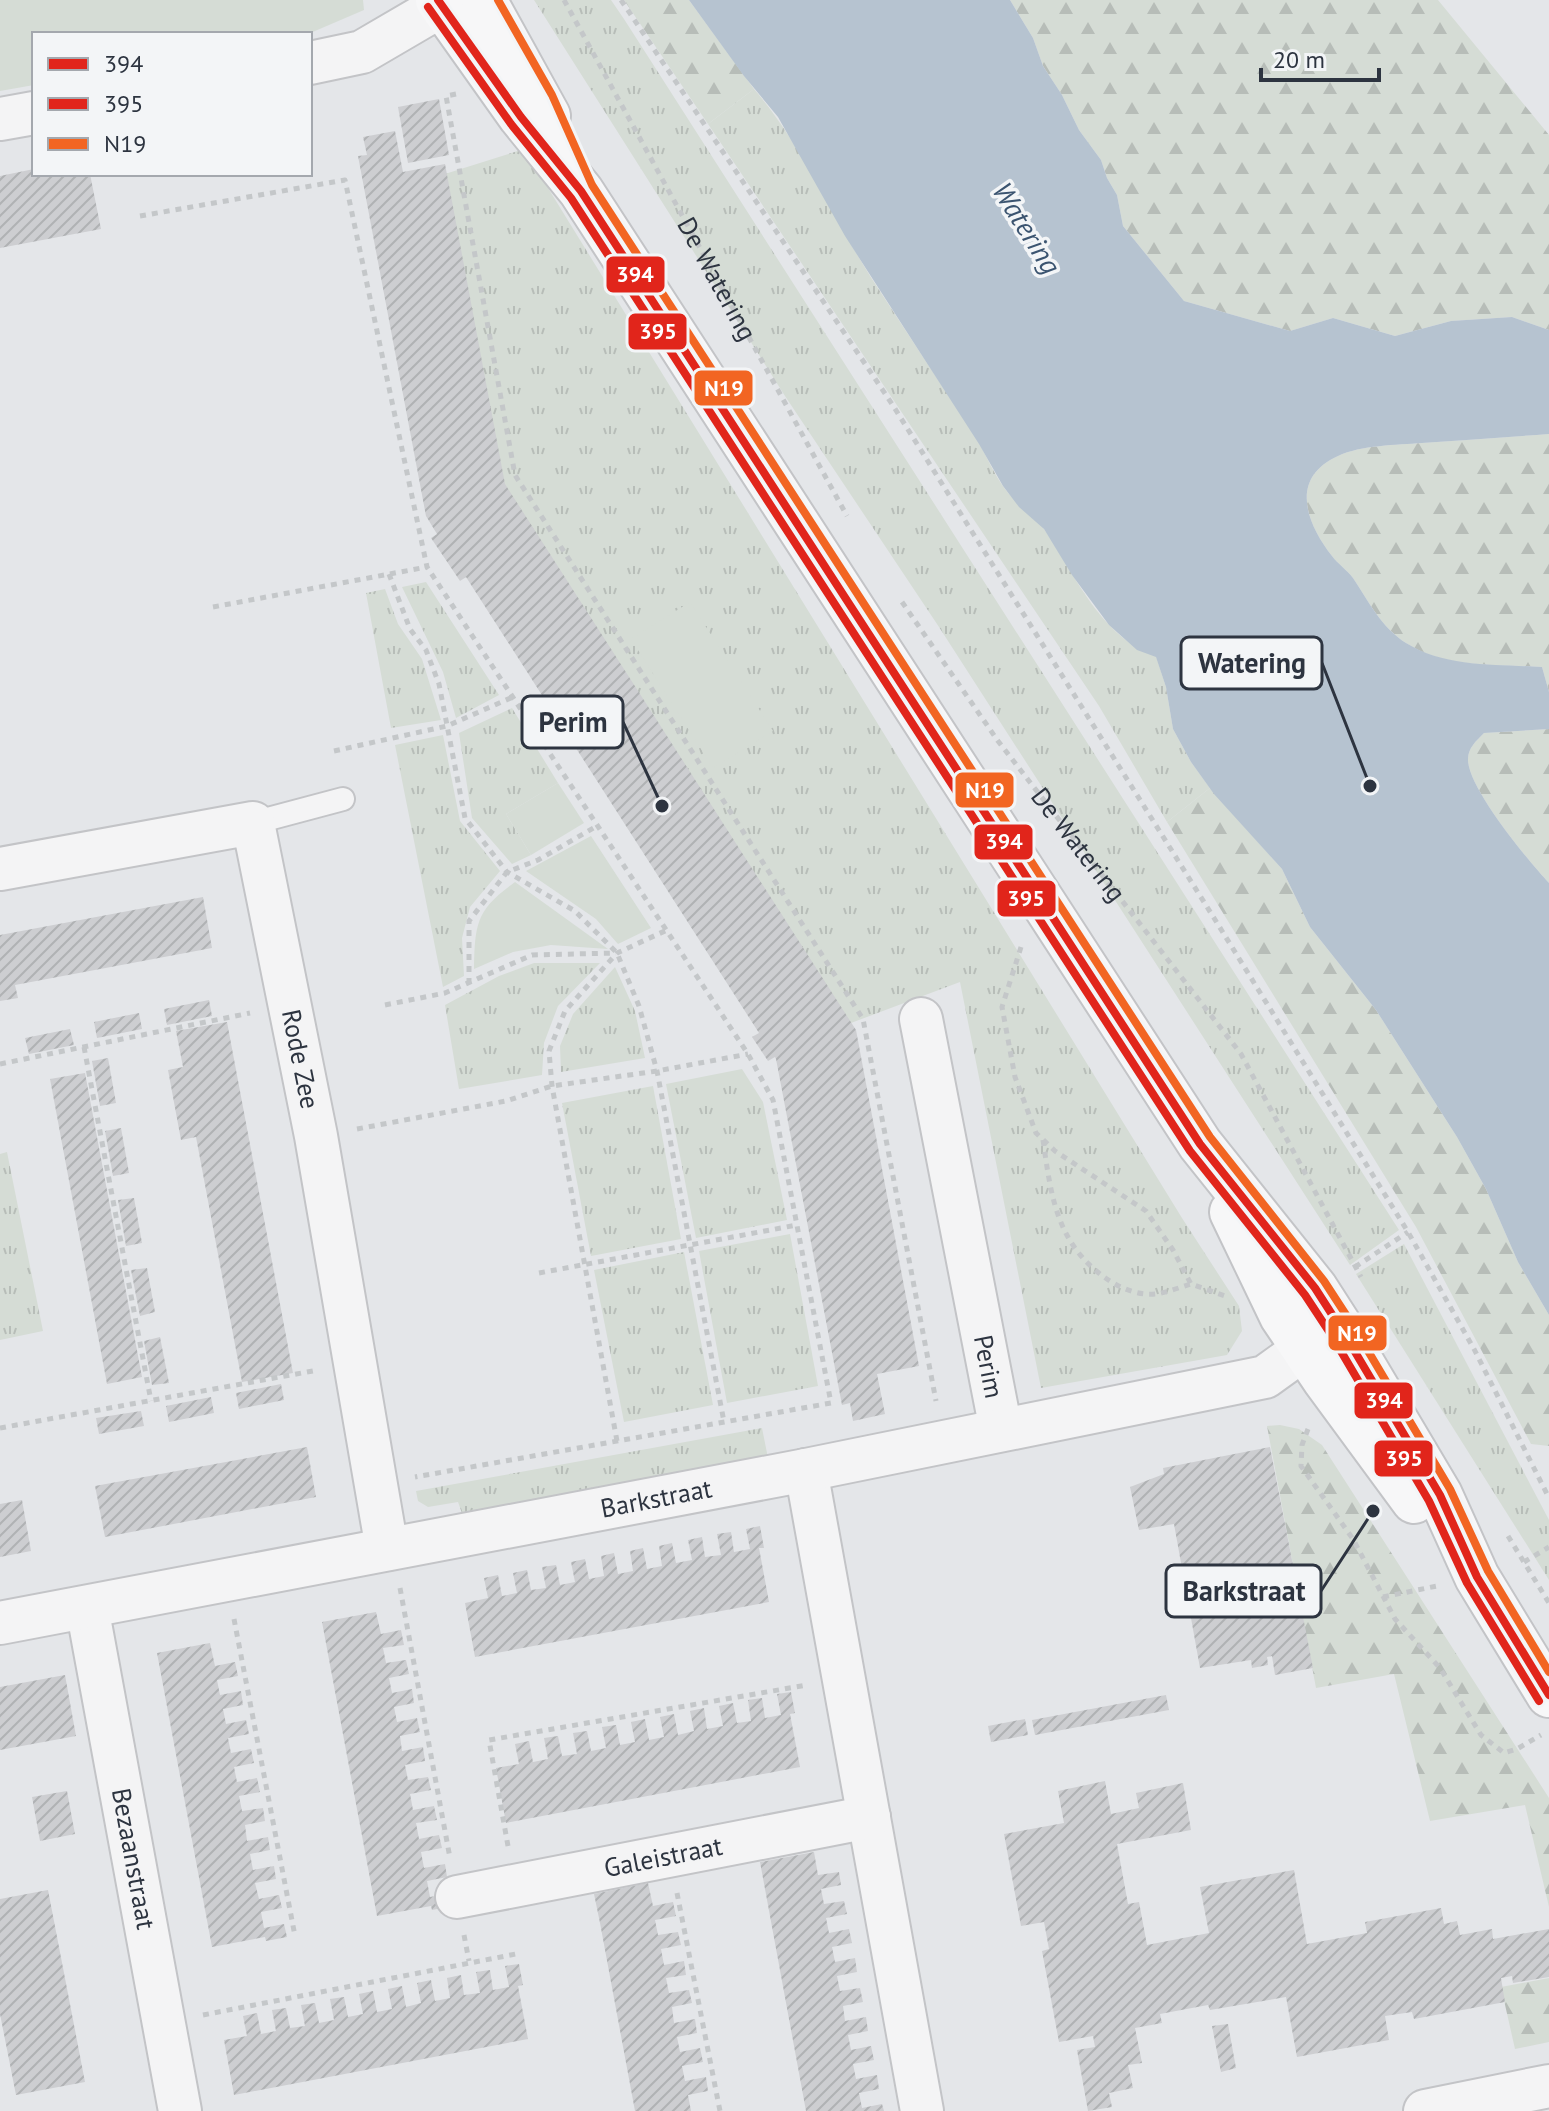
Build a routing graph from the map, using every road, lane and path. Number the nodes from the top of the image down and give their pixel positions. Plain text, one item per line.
1 (564, 0) edge
2 (621, 0) edge
3 (454, 2) edge
4 (312, 63) edge
5 (465, 91) dead end
6 (32, 113) edge
7 (0, 119) edge
8 (140, 216) dead end
9 (851, 524) dead end
10 (427, 567) junction
11 (389, 574) junction
12 (902, 601) dead end
13 (213, 607) dead end
14 (513, 697) junction
15 (447, 726) junction
16 (334, 751) dead end
17 (343, 799) dead end
18 (253, 823) junction
19 (597, 826) junction
20 (0, 869) edge
21 (507, 872) junction
22 (667, 930) junction
23 (1023, 941) dead end
24 (617, 953) junction
25 (469, 984) junction
26 (290, 1005) junction
27 (385, 1005) dead end
28 (921, 1019) dead end
29 (84, 1047) junction
30 (748, 1054) junction
31 (0, 1064) edge
32 (657, 1071) junction
33 (552, 1086) junction
34 (316, 1136) junction
35 (1043, 1139) junction
36 (1200, 1144) junction
37 (797, 1225) junction
38 (690, 1245) junction
39 (584, 1264) junction
40 (539, 1273) dead end
41 (1362, 1279) dead end
42 (1191, 1284) junction
43 (1313, 1343) junction
44 (354, 1363) junction
45 (151, 1401) junction
46 (724, 1422) junction
47 (0, 1428) edge
48 (1001, 1430) junction
49 (617, 1441) junction
50 (944, 1441) junction
51 (806, 1470) junction
52 (375, 1484) junction
53 (1549, 1498) edge
54 (1508, 1535) dead end
55 (390, 1548) junction
56 (226, 1580) junction
57 (1549, 1603) edge
58 (87, 1607) junction
59 (0, 1623) edge
60 (845, 1678) junction
61 (1549, 1695) edge
62 (1549, 1730) edge
63 (869, 1817) junction
64 (670, 1857) junction
65 (515, 1886) junction
66 (457, 1897) junction
67 (295, 1936) dead end
68 (516, 1954) dead end
69 (469, 1961) junction
70 (163, 2023) junction
71 (1549, 2086) edge
72 (180, 2111) edge
73 (720, 2111) edge
74 (922, 2111) edge
75 (1425, 2111) edge

1 - 9 path, De Watering
2 - 53 path
3 - 4 street
3 - 36 main road
5 - 50 path
6 - 7 street
8 - 10 path
10 - 11 path
10 - 14 path
11 - 13 path
11 - 15 path
12 - 41 path, De Watering
14 - 15 path
14 - 19 path
15 - 16 path
15 - 21 path
17 - 18 lane
18 - 20 street
18 - 26 street, Rode Zee
19 - 21 path
19 - 22 path
21 - 24 path
21 - 25 path
22 - 24 path
22 - 30 path
23 - 35 path
24 - 25 path
24 - 32 path
24 - 33 path
25 - 27 path
26 - 29 path
26 - 34 street, Rode Zee
28 - 48 street, Perim
29 - 31 path
29 - 45 path
30 - 32 path
30 - 37 path
32 - 33 path
32 - 38 path
33 - 34 path
33 - 39 path
34 - 44 street, Rode Zee
35 - 42 path
35 - 42 path
36 - 43 main road
36 - 43 main road
37 - 38 path
37 - 46 path
38 - 39 path
38 - 46 path
39 - 40 path
39 - 49 path
42 - 43 path
43 - 48 street, Barkstraat
43 - 61 main road
43 - 62 path
44 - 45 path
44 - 52 street, Rode Zee
45 - 47 path
46 - 49 path
48 - 50 street, Barkstraat
49 - 52 path
50 - 51 street, Barkstraat
51 - 55 street, Barkstraat
51 - 60 street
52 - 55 street, Rode Zee
54 - 57 path
55 - 56 street, Barkstraat
55 - 66 path
56 - 58 street, Barkstraat
56 - 67 path
58 - 59 street, Barkstraat
58 - 70 street, Bezaanstraat
60 - 63 street
60 - 65 path
63 - 64 street, Galeistraat
63 - 74 street
64 - 65 street, Galeistraat
64 - 73 path
65 - 66 street, Galeistraat
66 - 69 path
68 - 69 path
69 - 70 path
70 - 72 street, Bezaanstraat
71 - 75 street

